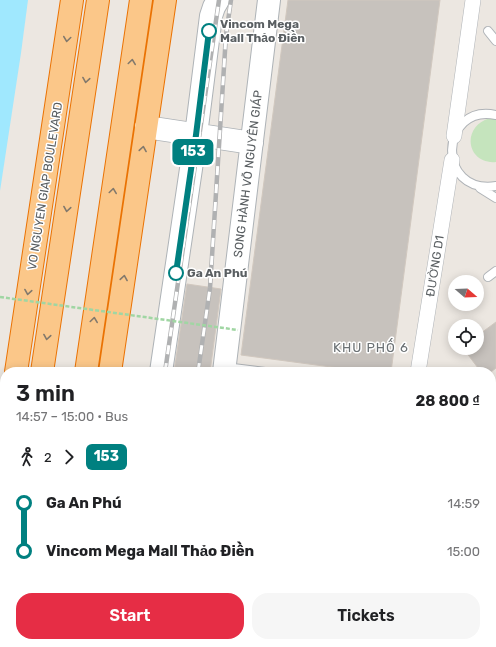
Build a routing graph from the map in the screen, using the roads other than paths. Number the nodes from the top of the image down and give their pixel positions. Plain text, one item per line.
1 (72, 0) edge
2 (98, 0) edge
3 (141, 0) edge
4 (165, 0) edge
5 (218, 0) edge
6 (269, 0) edge
7 (473, 0) edge
8 (488, 31) dead end
9 (496, 41) edge
10 (496, 115) edge
11 (146, 127) junction
12 (196, 135) junction
13 (454, 136) junction
14 (252, 143) junction
15 (452, 160) junction
16 (476, 185) junction
17 (496, 186) edge
18 (496, 198) edge
19 (496, 270) edge
20 (488, 277) dead end
21 (17, 367) edge
22 (43, 367) edge
23 (87, 367) edge
24 (111, 367) edge
25 (162, 367) edge
26 (224, 367) edge
27 (419, 367) edge

1 -> 21 highway, VO NGUYEN GIAP BOULEVARD
2 -> 22 highway, VO NGUYEN GIAP BOULEVARD
23 -> 3 highway
4 - 11 highway
5 - 12 main road
6 - 14 main road, SONG HÀNH VÕ NGUYÊN GIÁP
7 - 13 street
8 - 9 lane
10 - 13 lane
11 - 12 main road
24 -> 11 highway
12 - 14 main road
12 - 25 main road
13 - 15 lane
14 - 26 main road, SONG HÀNH VÕ NGUYÊN GIÁP
15 - 16 lane
15 - 27 street, ĐƯỜNG D1
16 - 17 lane
16 - 18 lane
19 - 20 lane

